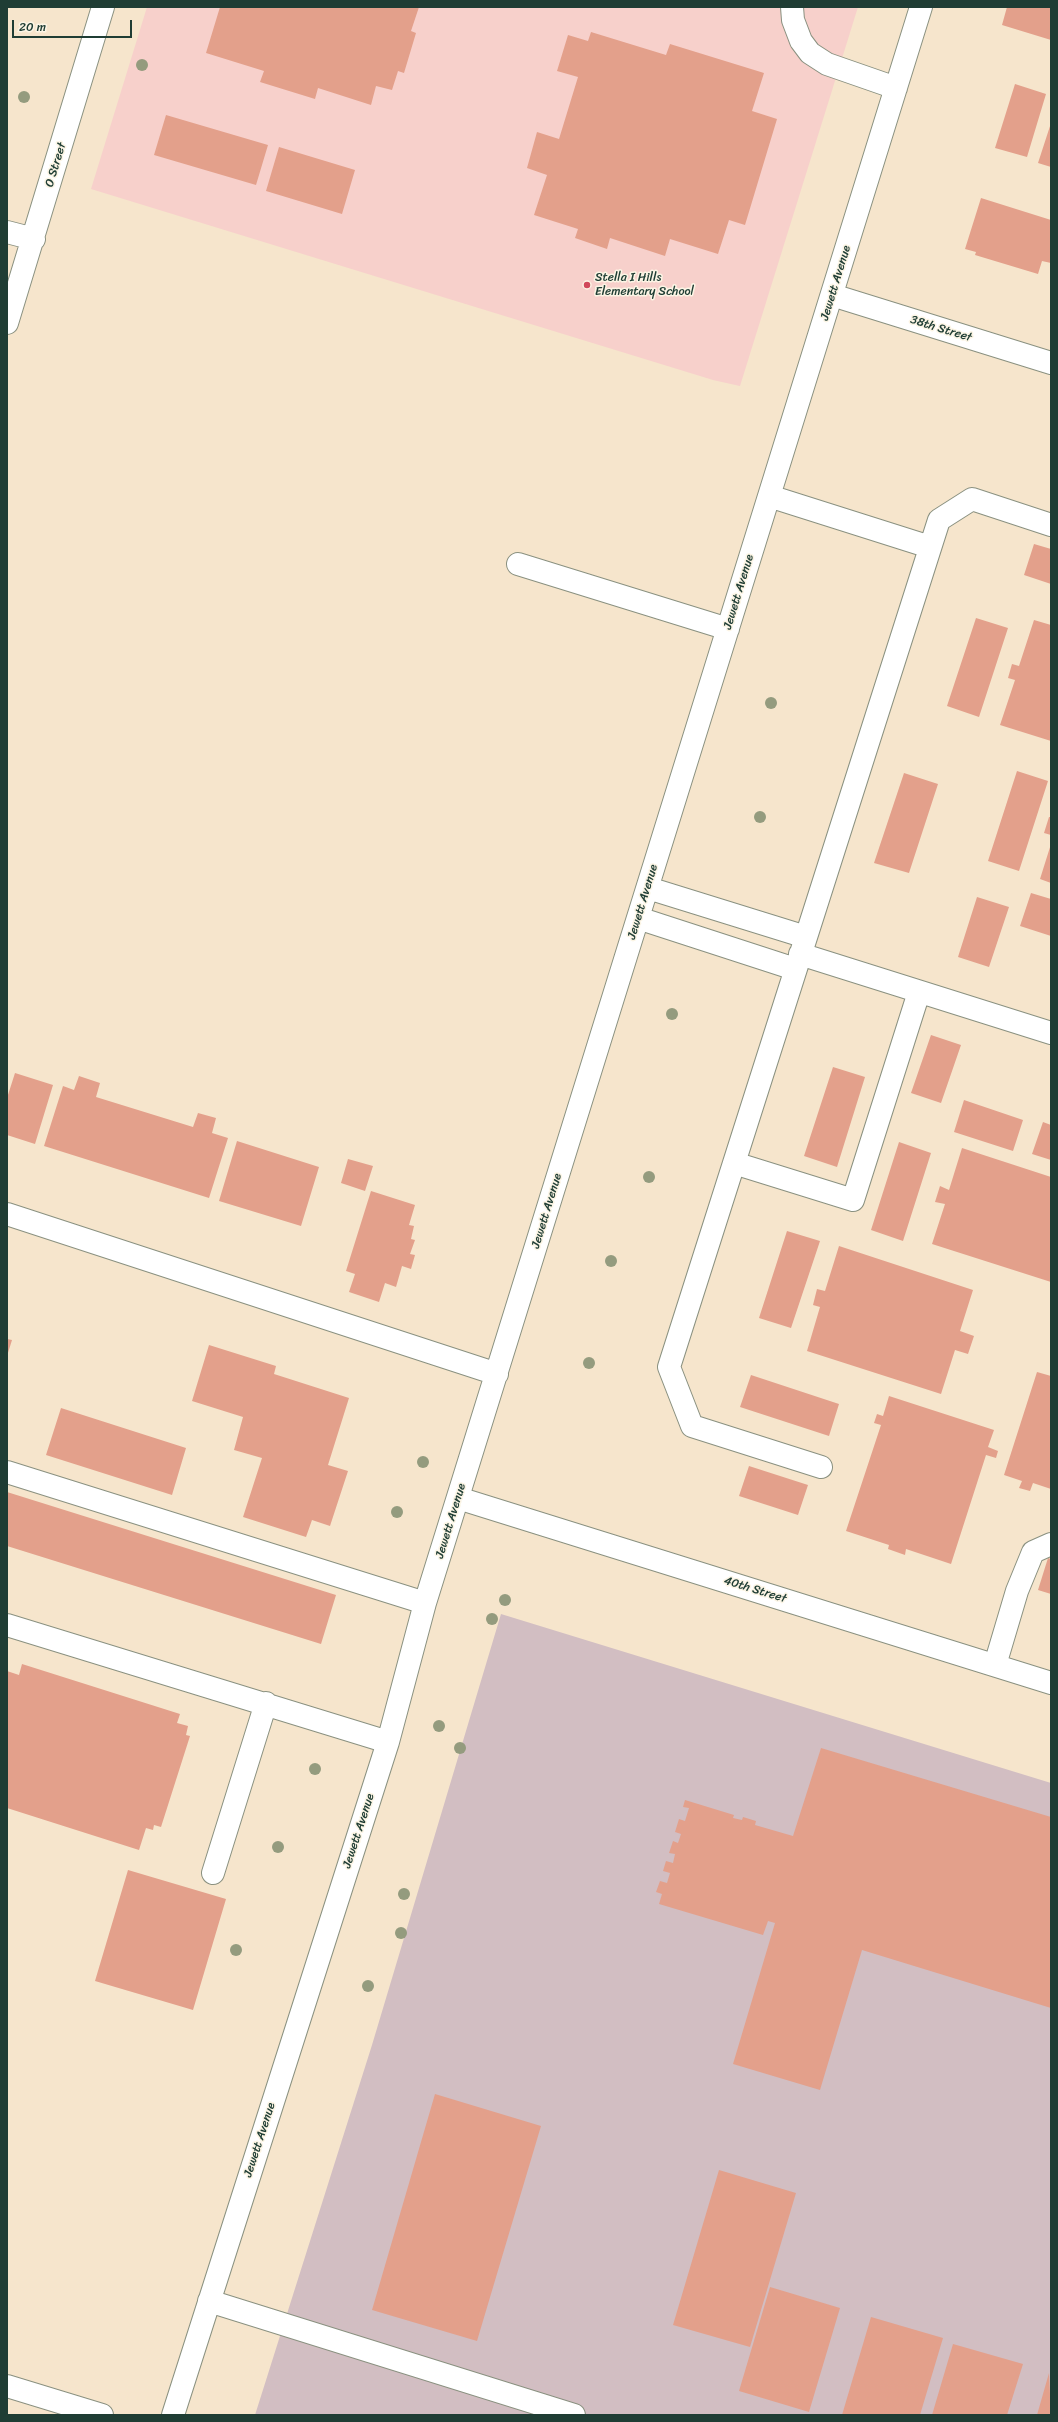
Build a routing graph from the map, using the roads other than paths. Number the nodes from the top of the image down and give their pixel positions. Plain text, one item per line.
1 (103, 7) edge
2 (792, 7) edge
3 (921, 7) edge
4 (896, 88) junction
5 (7, 232) edge
6 (34, 239) junction
7 (832, 295) junction
8 (7, 323) edge
9 (1051, 363) edge
10 (769, 496) junction
11 (1051, 525) edge
12 (930, 547) junction
13 (518, 564) dead end
14 (728, 630) junction
15 (648, 888) junction
16 (638, 918) junction
17 (800, 953) junction
18 (919, 992) junction
19 (1051, 1033) edge
20 (734, 1163) junction
21 (7, 1214) edge
22 (497, 1374) junction
23 (821, 1467) dead end
24 (7, 1472) edge
25 (458, 1498) junction
26 (1051, 1544) edge
27 (425, 1603) junction
28 (7, 1625) edge
29 (995, 1665) junction
30 (1051, 1683) edge
31 (266, 1704) junction
32 (388, 1742) junction
33 (213, 1874) dead end
34 (209, 2301) junction
35 (7, 2386) edge
36 (102, 2415) edge
37 (173, 2415) edge
38 (574, 2415) edge

1 - 6 street, O Street
2 - 4 street
3 - 4 street, Jewett Avenue
4 - 7 street, Jewett Avenue
5 - 6 street
6 - 8 street, O Street
7 - 9 street, 38th Street
7 - 10 street, Jewett Avenue
10 - 12 street
10 - 14 street, Jewett Avenue
11 - 12 street
12 - 17 street
13 - 14 street
14 - 15 street, Jewett Avenue
15 - 16 street, Jewett Avenue
15 - 17 street
16 - 17 street
16 - 22 street, Jewett Avenue
17 - 18 street
17 - 20 street
18 - 19 street
18 - 20 street
20 - 23 street
21 - 22 street
22 - 25 street, Jewett Avenue
24 - 27 street
25 - 27 street, Jewett Avenue
25 - 29 street, 40th Street
26 - 29 street
27 - 32 street, Jewett Avenue
28 - 31 street
29 - 30 street, 40th Street
31 - 32 street
31 - 33 street
32 - 34 street, Jewett Avenue
34 - 37 street, Jewett Avenue
34 - 38 street
35 - 36 street

